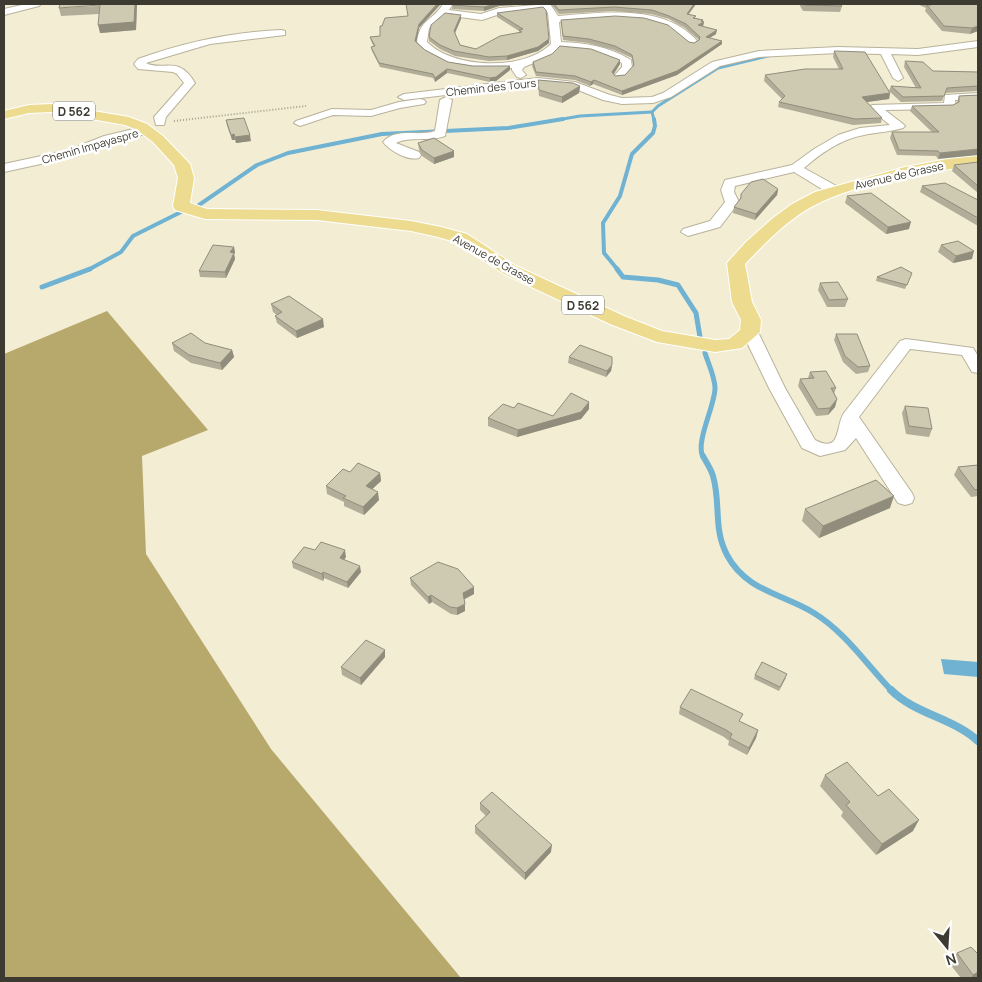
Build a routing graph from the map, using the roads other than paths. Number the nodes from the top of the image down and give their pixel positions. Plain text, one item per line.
1 (36, 4) edge
2 (546, 5) edge
3 (445, 8) edge
4 (4, 12) edge
5 (554, 18) junction
6 (280, 33) dead end
7 (693, 42) edge
8 (978, 44) edge
9 (556, 46) junction
10 (885, 52) junction
11 (519, 65) junction
12 (619, 76) edge
13 (898, 78) dead end
14 (522, 82) junction
15 (978, 96) edge
16 (404, 97) dead end
17 (446, 100) junction
18 (4, 114) edge
19 (300, 123) dead end
20 (153, 126) junction
21 (414, 155) dead end
22 (978, 161) edge
23 (4, 168) edge
24 (796, 168) junction
25 (835, 191) junction
26 (688, 232) dead end
27 (750, 332) junction
28 (978, 368) edge
29 (850, 417) junction
30 (905, 498) dead end

1 - 4 street
2 - 3 street
2 - 5 street
3 - 11 street
5 - 7 street
5 - 9 street
6 - 20 street
8 - 10 street, Chemin des Tours
9 - 11 street
9 - 12 street
10 - 13 street
10 - 14 street, Chemin des Tours
11 - 14 street
14 - 16 street, Chemin des Tours
14 - 17 street
15 - 24 street
17 - 19 street
17 - 21 street
18 - 20 main road, Avenue de Grasse / D 562
20 - 23 street, Chemin Impayaspre
20 - 27 main road, Avenue de Grasse / D 562
22 - 25 main road, Avenue de Grasse
24 - 25 street
24 - 26 street
25 - 27 main road, Avenue de Grasse
27 - 29 street
28 - 29 street
29 - 30 street

